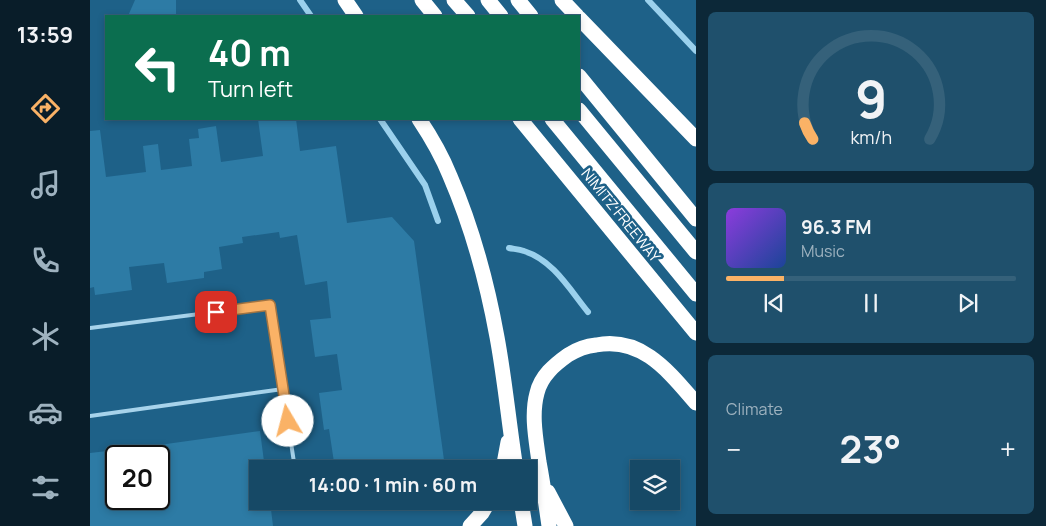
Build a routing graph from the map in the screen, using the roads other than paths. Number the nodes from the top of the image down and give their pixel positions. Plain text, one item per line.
1 (345, 0) edge
2 (422, 0) edge
3 (454, 0) edge
4 (488, 0) edge
5 (518, 0) edge
6 (562, 0) edge
7 (355, 15) edge
8 (434, 15) edge
9 (467, 15) edge
10 (500, 15) edge
11 (530, 15) edge
12 (576, 15) edge
13 (580, 19) edge
14 (580, 77) edge
15 (580, 111) edge
16 (421, 120) edge
17 (521, 120) edge
18 (553, 120) edge
19 (696, 139) edge
20 (696, 219) edge
21 (696, 252) edge
22 (696, 294) edge
23 (90, 328) edge
24 (696, 333) edge
25 (283, 389) junction
26 (696, 403) edge
27 (90, 416) edge
28 (510, 433) junction
29 (294, 460) edge
30 (505, 460) edge
31 (514, 460) edge
32 (542, 482) junction
33 (484, 510) edge
34 (522, 510) edge
35 (470, 526) edge
36 (524, 526) edge
37 (549, 526) edge
38 (566, 526) edge

1 - 7 highway
2 - 8 highway
3 - 9 highway
4 - 10 highway
5 - 11 highway
6 - 12 highway
13 - 19 highway
14 - 20 highway
15 - 21 highway
16 - 28 highway
17 - 24 highway, NIMITZ FREEWAY
18 - 22 highway
23 - 25 lane
25 - 27 lane
25 - 29 lane
26 - 32 highway
28 - 30 highway
28 - 31 highway
32 - 37 highway
32 - 38 highway
33 - 35 highway
34 - 36 highway

